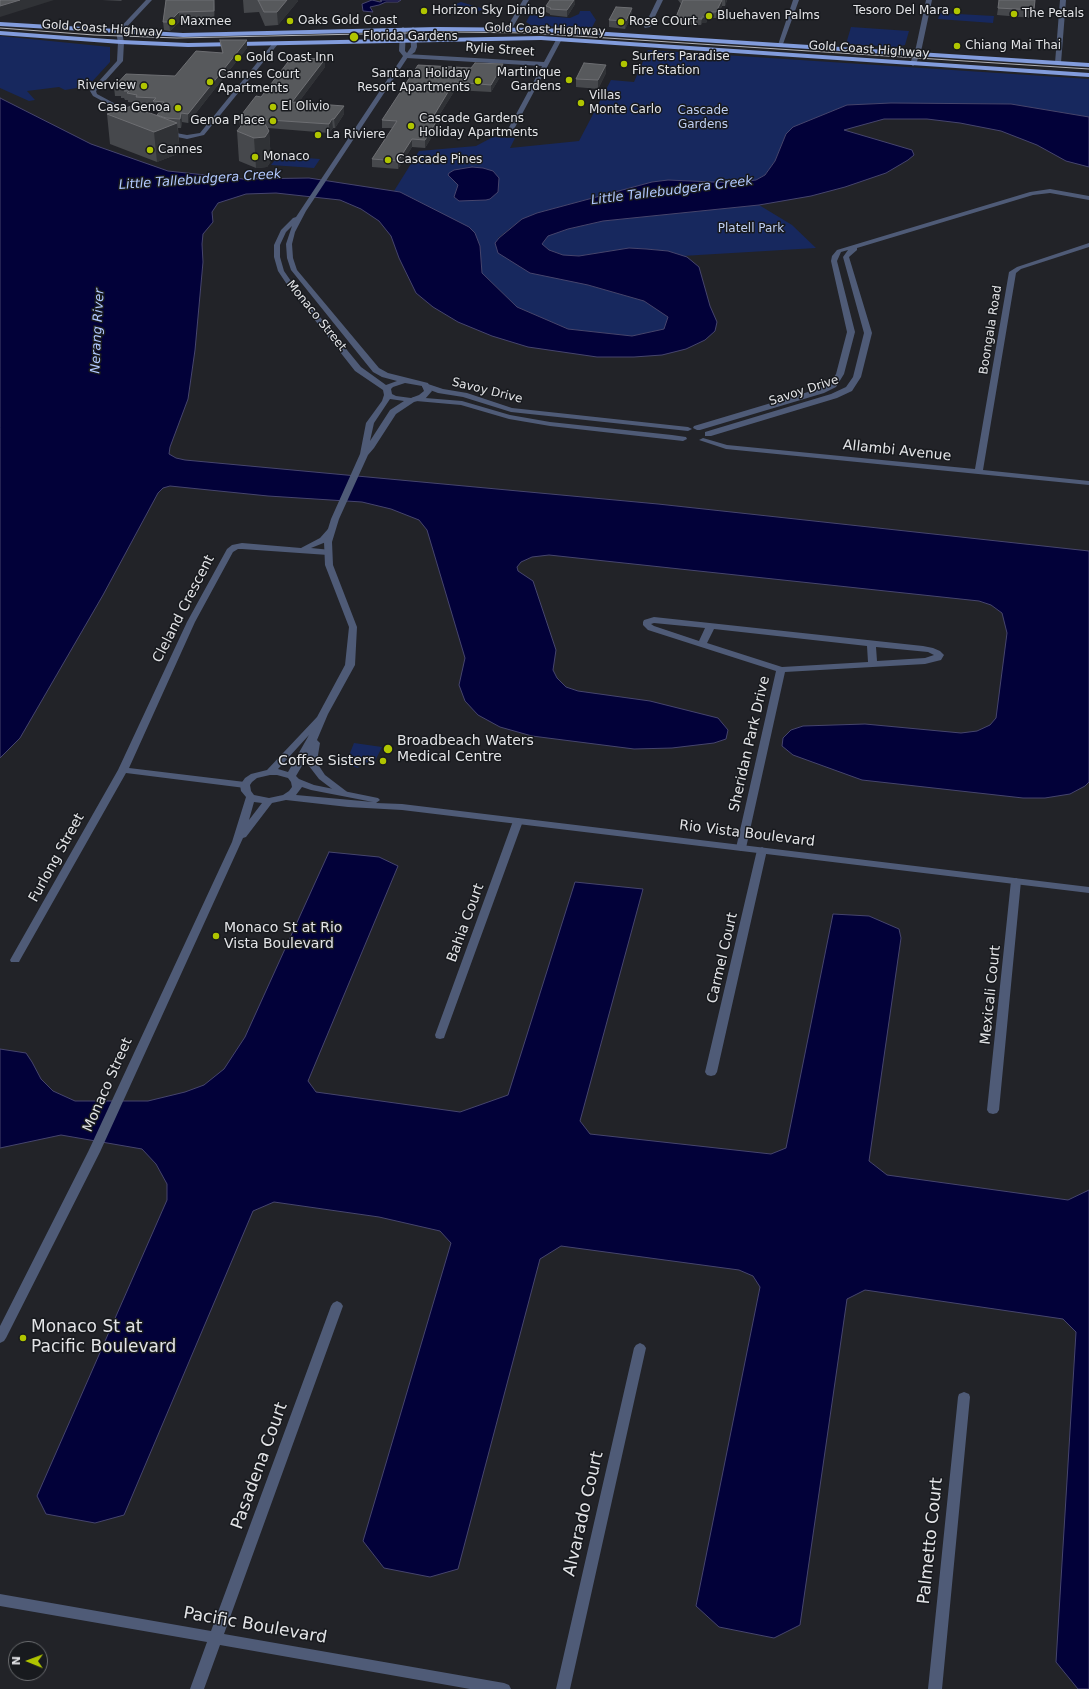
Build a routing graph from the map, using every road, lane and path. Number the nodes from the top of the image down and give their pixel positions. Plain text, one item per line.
1 (149, 0) edge
2 (526, 0) edge
3 (660, 0) edge
4 (796, 0) edge
5 (929, 0) edge
6 (1063, 0) edge
7 (0, 24) edge
8 (647, 27) dead end
9 (403, 29) junction
10 (413, 29) junction
11 (509, 29) junction
12 (119, 32) junction
13 (0, 33) edge
14 (559, 39) junction
15 (402, 40) junction
16 (413, 40) junction
17 (121, 42) junction
18 (275, 44) junction
19 (780, 44) junction
20 (917, 54) junction
21 (406, 56) junction
22 (1058, 63) junction
23 (545, 64) junction
24 (913, 64) junction
25 (1089, 65) edge
26 (1089, 75) edge
27 (137, 118) edge
28 (158, 129) edge
29 (510, 132) dead end
30 (1089, 198) edge
31 (303, 211) junction
32 (860, 245) junction
33 (1089, 245) edge
34 (366, 358) junction
35 (352, 360) junction
36 (405, 381) junction
37 (425, 385) junction
38 (387, 392) junction
39 (413, 400) junction
40 (726, 419) junction
41 (734, 426) junction
42 (697, 428) junction
43 (688, 429) junction
44 (706, 437) junction
45 (683, 439) junction
46 (364, 454) junction
47 (979, 472) junction
48 (1089, 483) edge
49 (330, 531) junction
50 (301, 549) junction
51 (328, 552) junction
52 (711, 626) junction
53 (871, 644) junction
54 (701, 645) junction
55 (873, 664) junction
56 (781, 670) junction
57 (323, 714) junction
58 (312, 740) junction
59 (122, 770) junction
60 (270, 772) junction
61 (293, 778) junction
62 (245, 785) junction
63 (343, 794) junction
64 (251, 797) junction
65 (286, 798) junction
66 (269, 801) junction
67 (402, 807) junction
68 (518, 821) junction
69 (237, 842) junction
70 (740, 848) junction
71 (762, 850) junction
72 (1016, 882) junction
73 (1089, 890) edge
74 (15, 960) dead end
75 (440, 1035) dead end
76 (711, 1072) dead end
77 (993, 1110) dead end
78 (337, 1306) dead end
79 (0, 1338) edge
80 (640, 1348) dead end
81 (964, 1397) dead end
82 (0, 1600) edge
83 (216, 1638) junction
84 (197, 1689) edge
85 (504, 1689) edge
86 (563, 1689) edge
87 (935, 1689) edge

1 - 12 street
2 - 11 street
3 - 8 street
4 - 19 street
5 - 20 street
6 - 22 street
7 - 12 highway, Gold Coast Highway
9 - 10 highway, Gold Coast Highway
9 - 12 highway, Gold Coast Highway
9 - 15 street
10 - 11 highway, Gold Coast Highway
10 - 16 street
11 - 19 highway, Gold Coast Highway
12 - 17 street
13 - 17 highway, Gold Coast Highway
14 - 16 highway, Gold Coast Highway
14 - 23 street
14 - 24 highway, Gold Coast Highway
15 - 16 highway, Gold Coast Highway
15 - 18 highway, Gold Coast Highway
15 - 21 street
16 - 21 street, Monaco Street
17 - 18 highway, Gold Coast Highway
17 - 27 street
18 - 28 street
19 - 20 highway, Gold Coast Highway
20 - 22 highway, Gold Coast Highway
20 - 24 street
21 - 23 street, Rylie Street
21 - 31 street, Monaco Street
22 - 25 highway, Gold Coast Highway
23 - 29 street
24 - 26 highway, Gold Coast Highway
30 - 32 street, Savoy Drive
31 - 34 street, Monaco Street
31 - 35 street, Monaco Street
32 - 40 street, Savoy Drive
32 - 41 street, Savoy Drive
33 - 47 street, Boongala Road
34 - 35 street
34 - 36 street, Monaco Street
35 - 38 street, Monaco Street
36 - 37 street, Savoy Drive
36 - 38 street
37 - 39 street
37 - 43 street, Savoy Drive
38 - 39 street, Savoy Drive
38 - 46 street
39 - 45 street, Savoy Drive
39 - 46 street
40 - 41 street
40 - 42 street, Savoy Drive
41 - 44 street, Savoy Drive
42 - 43 street, Savoy Drive
42 - 44 street
43 - 45 street
44 - 45 street, Savoy Drive
44 - 47 street, Allambi Avenue
46 - 49 street
47 - 48 street, Allambi Avenue
49 - 50 street
49 - 51 street
50 - 51 street, Cleland Crescent
50 - 59 street, Cleland Crescent
51 - 57 street
52 - 53 street, Sheridan Park Drive
52 - 54 street
52 - 54 street, Sheridan Park Drive
53 - 55 street
53 - 55 street, Sheridan Park Drive
54 - 56 street, Sheridan Park Drive
55 - 56 street, Sheridan Park Drive
56 - 70 street, Sheridan Park Drive
57 - 58 street
57 - 60 street
58 - 61 street
58 - 63 street
59 - 62 street
59 - 74 street, Furlong Street
60 - 61 street
60 - 62 street
61 - 63 street, Rio Vista Boulevard
61 - 65 street
62 - 64 street
63 - 67 street, Rio Vista Boulevard
64 - 66 street
64 - 69 street, Monaco Street
65 - 66 street
65 - 67 street, Rio Vista Boulevard
66 - 69 street, Monaco Street
67 - 68 street, Rio Vista Boulevard
68 - 70 street, Rio Vista Boulevard
68 - 75 street, Bahia Court
69 - 79 street, Monaco Street
70 - 71 street, Rio Vista Boulevard
71 - 72 street, Rio Vista Boulevard
71 - 76 street, Carmel Court
72 - 73 street, Rio Vista Boulevard
72 - 77 street, Mexicali Court
78 - 83 street, Pasadena Court
80 - 86 street, Alvarado Court
81 - 87 street, Palmetto Court
82 - 83 street, Pacific Boulevard
83 - 84 street, Pasadena Court
83 - 85 street, Pacific Boulevard

